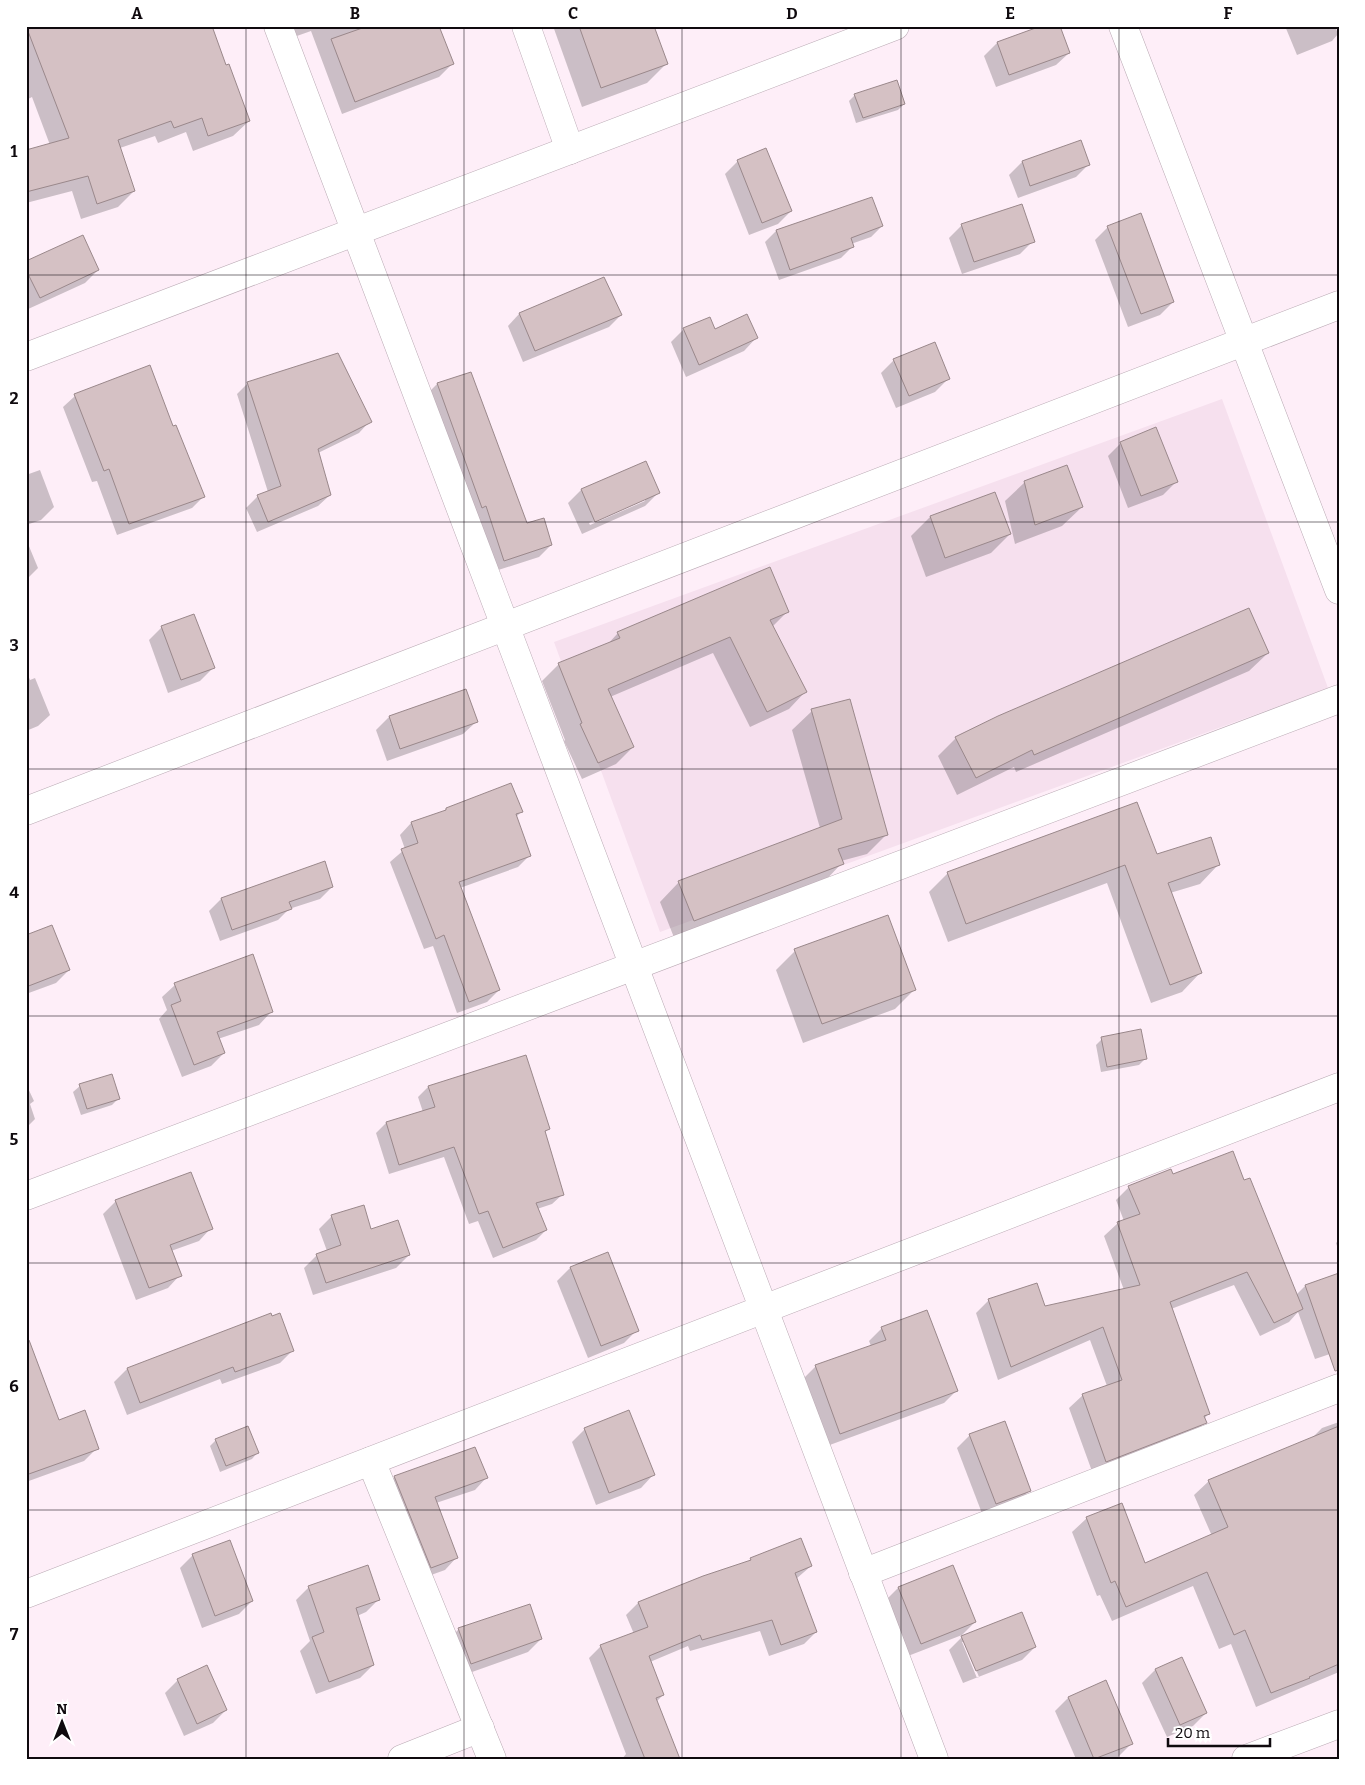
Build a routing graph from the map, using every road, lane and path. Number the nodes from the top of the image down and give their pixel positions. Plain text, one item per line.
1 (278, 26) edge
2 (526, 26) edge
3 (895, 26) edge
4 (1123, 26) edge
5 (570, 150) junction
6 (356, 232) junction
7 (1339, 305) edge
8 (1244, 342) junction
9 (26, 357) edge
10 (1339, 590) edge
11 (505, 626) junction
12 (1339, 699) edge
13 (26, 811) edge
14 (634, 966) junction
15 (1339, 1087) edge
16 (26, 1196) edge
17 (764, 1309) junction
18 (1339, 1388) edge
19 (371, 1461) junction
20 (863, 1572) junction
21 (26, 1594) edge
22 (1339, 1724) edge
23 (480, 1728) junction
24 (402, 1759) edge
25 (492, 1759) edge
26 (934, 1759) edge
27 (1246, 1759) edge

1 - 6 street
2 - 5 street
3 - 5 street
4 - 8 street
5 - 6 street
6 - 9 street
6 - 11 street
7 - 8 street
8 - 10 street
8 - 11 street
11 - 13 street
11 - 14 street
12 - 14 street
14 - 16 street
14 - 17 street
15 - 17 street
17 - 19 street
17 - 20 street
18 - 20 street
19 - 21 street
19 - 23 street
20 - 26 street
22 - 27 street
23 - 24 street
23 - 25 street

